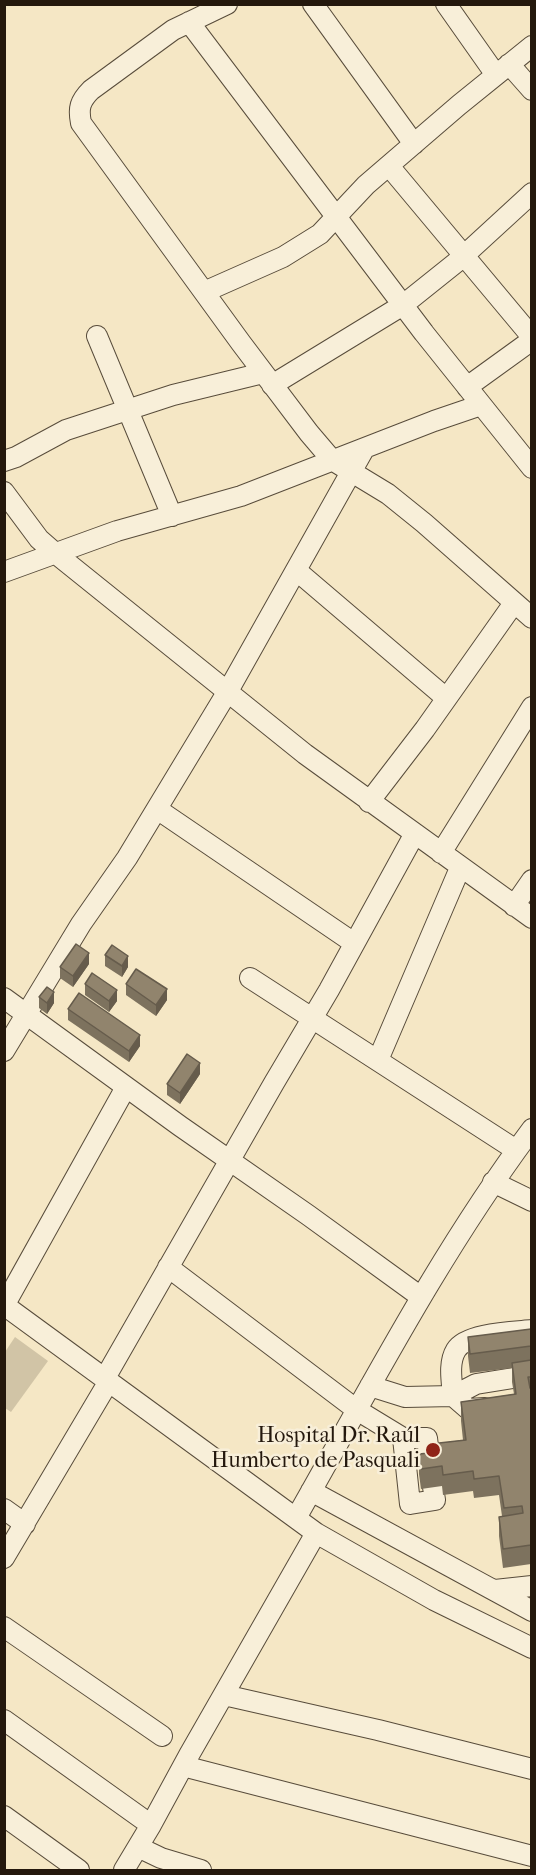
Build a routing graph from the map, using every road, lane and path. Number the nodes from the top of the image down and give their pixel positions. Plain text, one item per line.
1 (227, 4) edge
2 (313, 4) edge
3 (446, 4) edge
4 (189, 22) junction
5 (531, 46) edge
6 (502, 70) junction
7 (531, 90) edge
8 (414, 144) junction
9 (389, 166) junction
10 (528, 203) edge
11 (337, 217) junction
12 (463, 257) junction
13 (204, 292) junction
14 (403, 305) junction
15 (97, 336) dead end
16 (531, 338) edge
17 (268, 379) junction
18 (467, 387) junction
19 (482, 405) junction
20 (128, 411) junction
21 (364, 449) junction
22 (333, 460) junction
23 (4, 461) edge
24 (531, 468) edge
25 (351, 471) junction
26 (4, 492) edge
27 (172, 516) junction
28 (55, 553) junction
29 (297, 571) junction
30 (4, 572) edge
31 (514, 603) junction
32 (531, 618) edge
33 (228, 691) junction
34 (446, 698) junction
35 (531, 707) edge
36 (369, 802) junction
37 (157, 809) junction
38 (414, 835) junction
39 (441, 854) junction
40 (460, 868) junction
41 (531, 880) edge
42 (514, 906) junction
43 (531, 918) edge
44 (354, 943) junction
45 (250, 978) dead end
46 (4, 998) edge
47 (26, 1013) junction
48 (313, 1018) junction
49 (4, 1051) edge
50 (378, 1060) junction
51 (126, 1087) junction
52 (531, 1129) edge
53 (516, 1150) junction
54 (229, 1161) junction
55 (493, 1182) junction
56 (531, 1201) edge
57 (168, 1267) junction
58 (421, 1297) junction
59 (5, 1305) edge
60 (531, 1330) edge
61 (531, 1375) edge
62 (107, 1379) junction
63 (370, 1386) junction
64 (453, 1396) junction
65 (505, 1406) edge
66 (357, 1410) junction
67 (403, 1438) junction
68 (311, 1491) junction
69 (4, 1509) edge
70 (296, 1518) junction
71 (25, 1524) junction
72 (316, 1533) junction
73 (4, 1558) edge
74 (531, 1586) edge
75 (495, 1590) junction
76 (531, 1611) edge
77 (4, 1627) edge
78 (531, 1648) edge
79 (224, 1695) junction
80 (4, 1720) edge
81 (162, 1736) dead end
82 (183, 1766) junction
83 (531, 1769) edge
84 (4, 1816) edge
85 (151, 1825) junction
86 (138, 1847) junction
87 (531, 1856) edge
88 (79, 1870) edge
89 (124, 1870) edge
90 (152, 1870) edge
91 (201, 1870) edge

1 - 4 street
2 - 8 street
3 - 6 street
4 - 11 street
4 - 13 street
5 - 6 street
6 - 7 street
6 - 8 street
8 - 9 street
9 - 11 street
9 - 12 street
10 - 12 street
11 - 13 street
11 - 14 street
12 - 14 street
12 - 16 street
13 - 17 street
14 - 17 street
14 - 18 street
15 - 20 street
16 - 18 street
17 - 20 street
17 - 22 street
18 - 19 street
19 - 21 street
19 - 24 street
20 - 23 street
20 - 27 street
21 - 22 street
21 - 25 street
22 - 25 street
22 - 27 street
25 - 29 street
25 - 31 street
26 - 28 street
27 - 28 street
28 - 30 street
28 - 33 street
29 - 33 street
29 - 34 street
31 - 32 street
31 - 34 street
33 - 36 street
33 - 37 street
34 - 36 street
35 - 39 street
36 - 38 street
37 - 44 street
37 - 47 street
38 - 39 street
38 - 44 street
39 - 40 street
40 - 42 street
40 - 50 street
41 - 42 street
42 - 43 street
44 - 48 street
45 - 48 street
46 - 47 street
47 - 49 street
47 - 51 street
48 - 50 street
48 - 54 street
50 - 53 street
51 - 54 street
51 - 59 street
52 - 53 street
53 - 55 street
54 - 57 street
54 - 58 street
55 - 56 street
55 - 58 street
57 - 62 street
57 - 66 street
58 - 63 street
59 - 62 street
60 - 64 street
61 - 64 street
62 - 70 street
62 - 71 street
63 - 64 street
63 - 66 street
64 - 65 street
66 - 67 street
66 - 68 street
67 - 67 street
68 - 70 street
68 - 75 street
69 - 71 street
70 - 72 street
71 - 73 street
72 - 78 street
72 - 79 street
74 - 75 street
75 - 76 street
77 - 81 street
79 - 82 street
79 - 83 street
80 - 85 street
82 - 85 street
82 - 87 street
84 - 88 street
85 - 86 street
86 - 89 street
86 - 90 street
86 - 91 street

